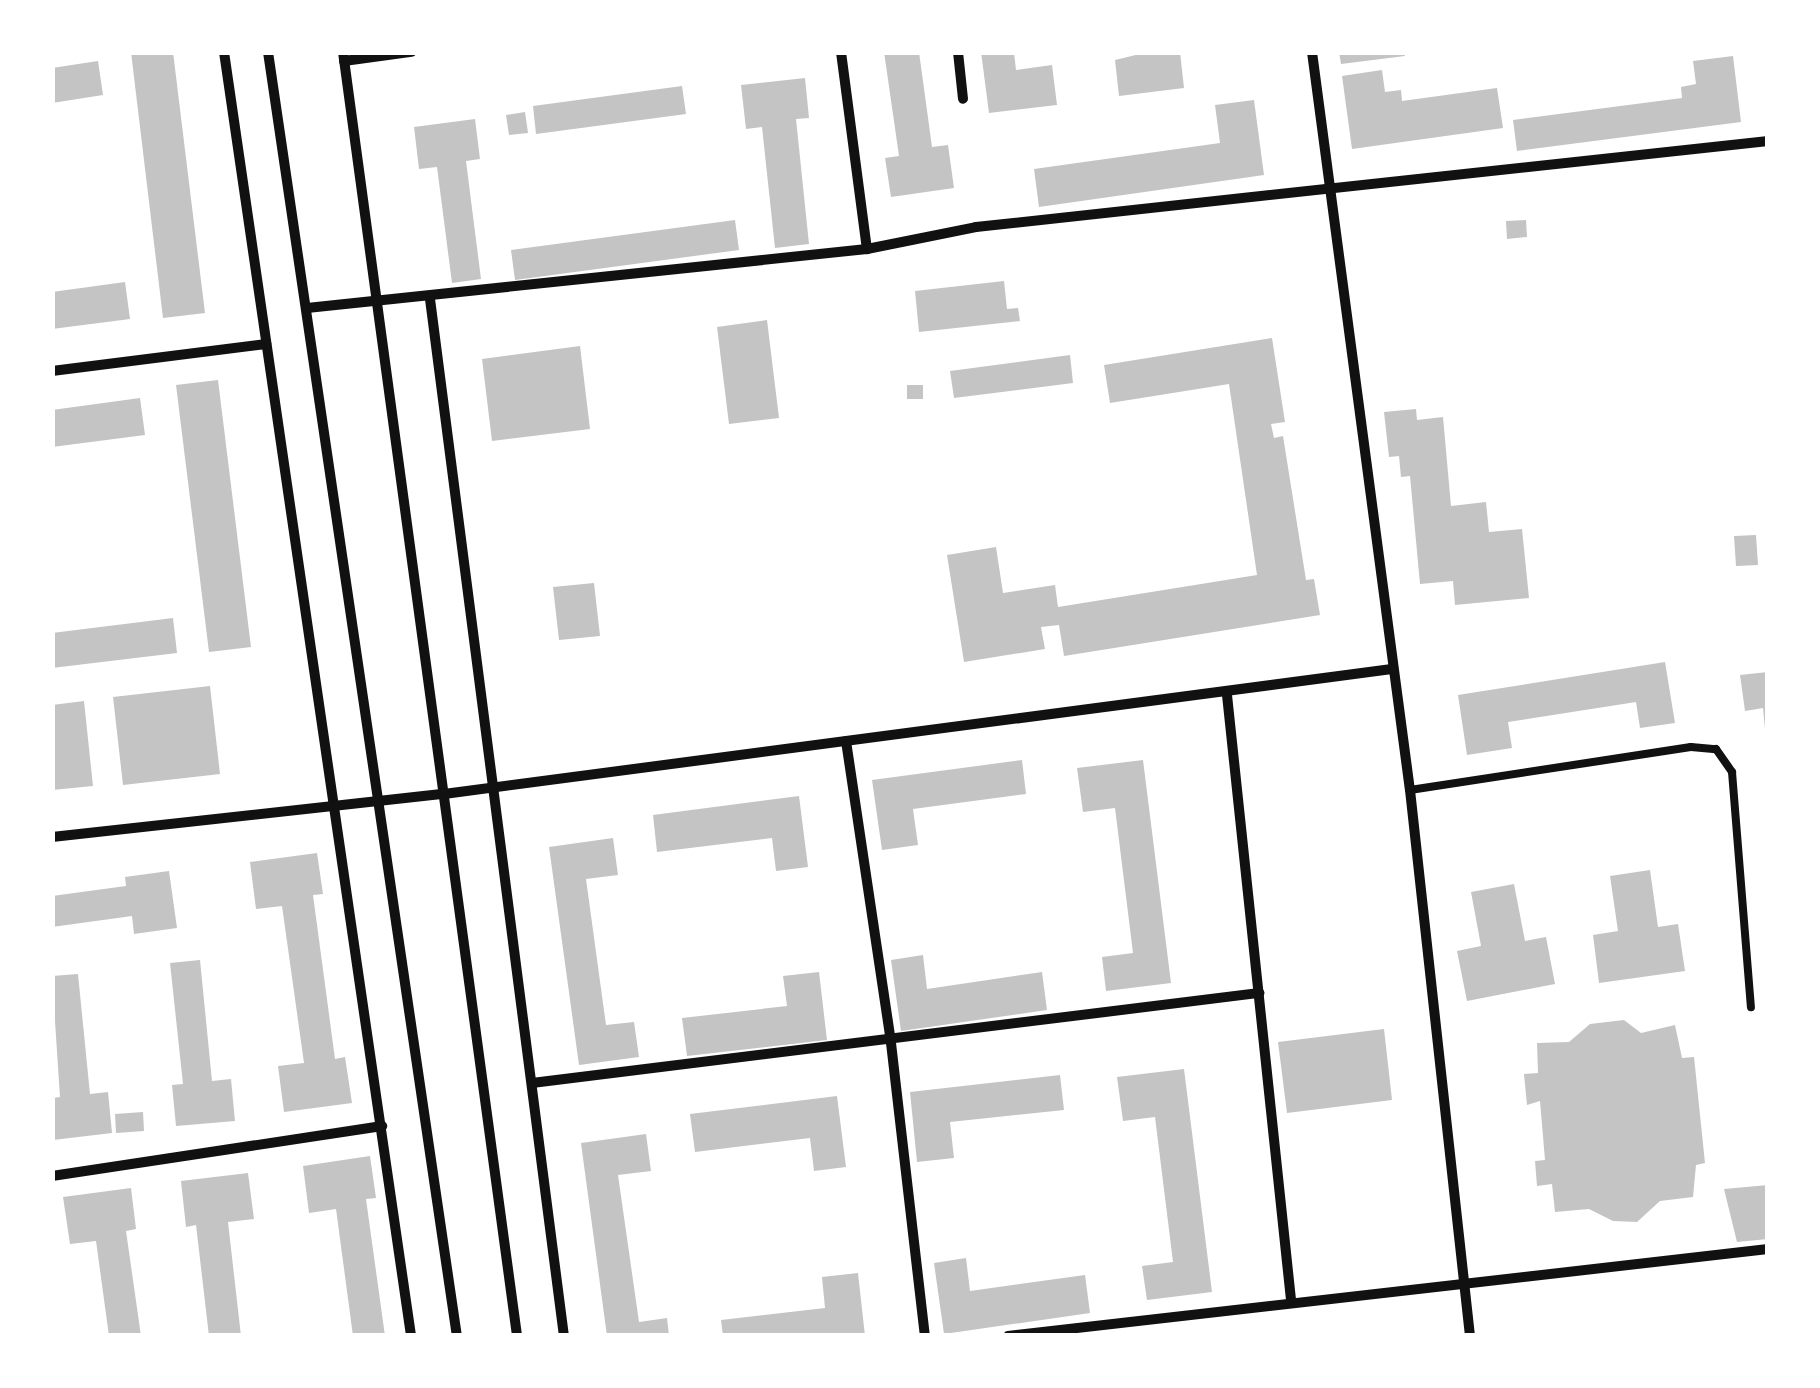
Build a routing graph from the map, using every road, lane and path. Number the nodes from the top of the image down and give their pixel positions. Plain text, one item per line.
1 (224, 52) edge
2 (268, 52) edge
3 (411, 52) edge
4 (840, 52) edge
5 (958, 52) edge
6 (1312, 52) edge
7 (344, 57) edge
8 (963, 99) dead end
9 (1768, 141) edge
10 (1330, 189) junction
11 (866, 249) junction
12 (430, 299) junction
13 (377, 303) junction
14 (307, 308) junction
15 (266, 344) junction
16 (52, 371) edge
17 (1392, 669) junction
18 (1227, 695) junction
19 (846, 741) junction
20 (494, 787) junction
21 (1410, 790) junction
22 (444, 794) junction
23 (376, 797) junction
24 (334, 803) junction
25 (52, 837) edge
26 (1259, 993) junction
27 (1751, 1007) dead end
28 (891, 1042) junction
29 (532, 1084) junction
30 (382, 1126) junction
31 (52, 1176) edge
32 (1768, 1250) edge
33 (1463, 1284) junction
34 (1291, 1300) junction
35 (411, 1336) edge
36 (457, 1336) edge
37 (518, 1336) edge
38 (564, 1336) edge
39 (925, 1336) edge
40 (1008, 1336) edge
41 (1470, 1336) edge

1 - 15 street
2 - 14 street
3 - 7 street
4 - 11 street
5 - 8 street
6 - 10 street
7 - 13 street
9 - 10 street
10 - 11 street
10 - 17 street
11 - 12 street
12 - 13 street
12 - 20 street
13 - 14 street
13 - 22 street
14 - 23 street
15 - 16 street
15 - 24 street
17 - 18 street
17 - 21 street
18 - 19 street
18 - 26 street
19 - 20 street
19 - 28 street
20 - 22 street
20 - 29 street
21 - 27 lane
21 - 33 street
22 - 23 street
22 - 37 street
23 - 24 street
23 - 36 street
24 - 25 street
24 - 30 street
26 - 28 street
26 - 34 street
28 - 29 street
28 - 39 street
29 - 38 street
30 - 31 street
30 - 35 street
32 - 33 street
33 - 34 street
33 - 41 street
34 - 40 street

